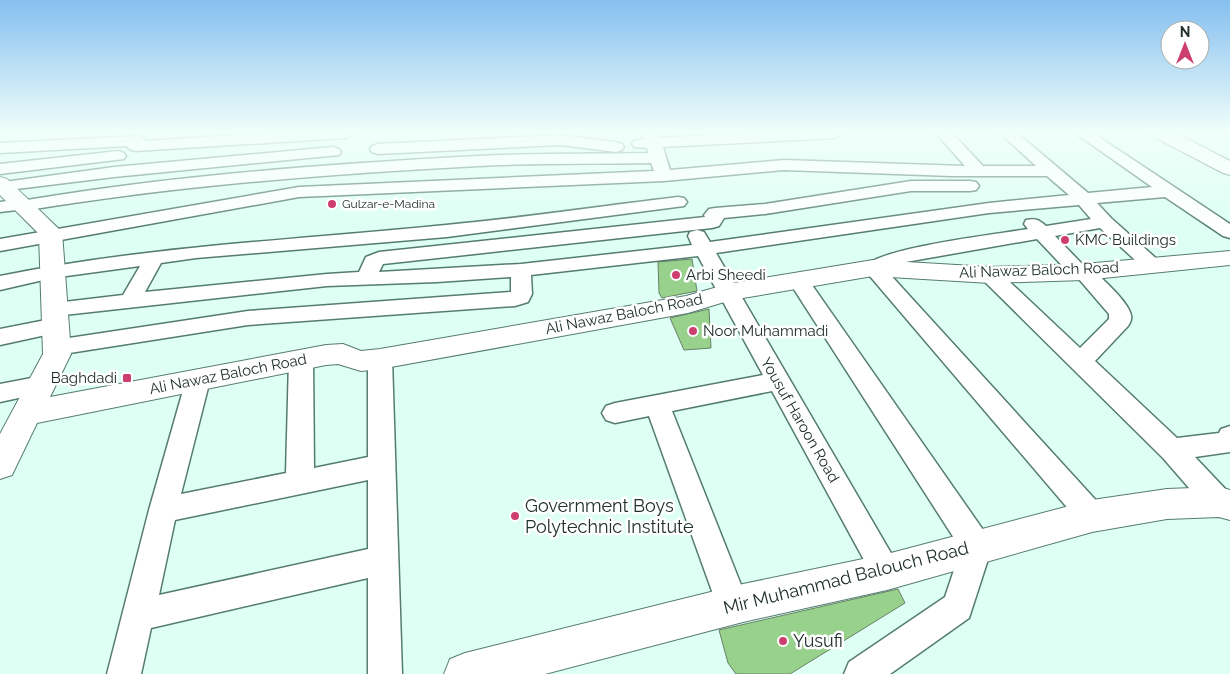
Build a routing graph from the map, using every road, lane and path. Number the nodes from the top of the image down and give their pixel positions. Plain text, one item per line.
1 (80, 164) edge
2 (123, 164) edge
3 (194, 164) edge
4 (421, 164) edge
5 (551, 164) edge
6 (661, 164) edge
7 (778, 164) edge
8 (973, 164) edge
9 (1043, 164) edge
10 (1128, 164) edge
11 (870, 168) junction
12 (905, 169) junction
13 (979, 171) junction
14 (1051, 171) junction
15 (118, 172) junction
16 (1068, 185) junction
17 (919, 186) junction
18 (885, 190) junction
19 (6, 191) edge
20 (1169, 191) junction
21 (106, 192) junction
22 (1084, 199) junction
23 (678, 202) junction
24 (1015, 206) junction
25 (428, 213) dead end
26 (1104, 222) junction
27 (690, 224) junction
28 (1041, 232) junction
29 (1230, 232) edge
30 (426, 233) junction
31 (50, 236) junction
32 (0, 245) edge
33 (704, 249) junction
34 (154, 258) junction
35 (1230, 258) edge
36 (1152, 266) junction
37 (872, 268) junction
38 (521, 270) junction
39 (52, 272) junction
40 (1082, 272) junction
41 (990, 275) junction
42 (437, 276) junction
43 (367, 278) junction
44 (798, 280) junction
45 (0, 283) edge
46 (728, 292) junction
47 (130, 301) junction
48 (432, 305) junction
49 (56, 327) junction
50 (0, 337) edge
51 (380, 359) junction
52 (301, 360) junction
53 (1080, 362) junction
54 (198, 380) junction
55 (777, 381) junction
56 (42, 385) junction
57 (0, 393) edge
58 (657, 405) junction
59 (26, 413) junction
60 (614, 413) dead end
61 (1230, 436) edge
62 (1172, 450) junction
63 (0, 464) edge
64 (382, 466) junction
65 (300, 482) junction
66 (1224, 503) edge
67 (164, 510) junction
68 (1092, 516) junction
69 (977, 547) junction
70 (383, 560) junction
71 (887, 572) junction
72 (733, 606) junction
73 (138, 615) junction
74 (124, 674) edge
75 (385, 674) edge
76 (466, 674) edge
77 (861, 674) edge

1 - 19 street
2 - 15 street
3 - 15 street
4 - 21 street
5 - 31 street
6 - 23 street, Yousuf Haroon Road
7 - 11 street
8 - 13 street
9 - 14 street
10 - 20 street
11 - 12 street
11 - 18 street
12 - 13 street
12 - 17 street
13 - 14 street
14 - 16 street
15 - 19 street
15 - 21 street
16 - 17 street
16 - 22 street
17 - 18 street
18 - 27 street
19 - 21 street
19 - 31 street
20 - 22 street
20 - 29 street
22 - 24 street
22 - 26 street
23 - 27 street, Yousuf Haroon Road
23 - 30 street
24 - 28 street
24 - 33 street
25 - 30 street
26 - 28 street
26 - 36 street
27 - 33 street, Yousuf Haroon Road
27 - 43 street
28 - 37 street
28 - 40 street
30 - 34 street
31 - 32 street
31 - 39 street
33 - 38 street
33 - 46 street, Yousuf Haroon Road
34 - 39 street
34 - 47 street
35 - 36 street, Ali Nawaz Baloch Road
36 - 40 street, Ali Nawaz Baloch Road
37 - 41 street, Ali Nawaz Baloch Road
37 - 44 street, Ali Nawaz Baloch Road
37 - 68 street
38 - 42 street
38 - 48 street
39 - 45 street
39 - 49 street
40 - 41 street, Ali Nawaz Baloch Road
40 - 53 street
41 - 53 street
42 - 43 street
42 - 48 street
43 - 47 street
44 - 46 street, Ali Nawaz Baloch Road
44 - 69 street
46 - 51 street, Ali Nawaz Baloch Road
46 - 55 street, Yousuf Haroon Road
47 - 49 street
48 - 49 street
49 - 50 street
49 - 56 street
51 - 52 street, Ali Nawaz Baloch Road
51 - 64 street
52 - 54 street, Ali Nawaz Baloch Road
52 - 65 street
53 - 62 street
54 - 59 street, Ali Nawaz Baloch Road
54 - 67 street
55 - 58 street
55 - 71 street, Yousuf Haroon Road
56 - 57 street
56 - 59 street
58 - 60 street
58 - 72 street
59 - 63 street
61 - 62 street
62 - 66 street
64 - 65 street
64 - 70 street
65 - 67 street
66 - 68 street, Mir Muhammad Balouch Road
67 - 73 street
68 - 69 street, Mir Muhammad Balouch Road
69 - 71 street, Mir Muhammad Balouch Road
69 - 77 street
70 - 73 street
70 - 75 street
71 - 72 street, Mir Muhammad Balouch Road
72 - 76 street, Mir Muhammad Balouch Road
73 - 74 street

